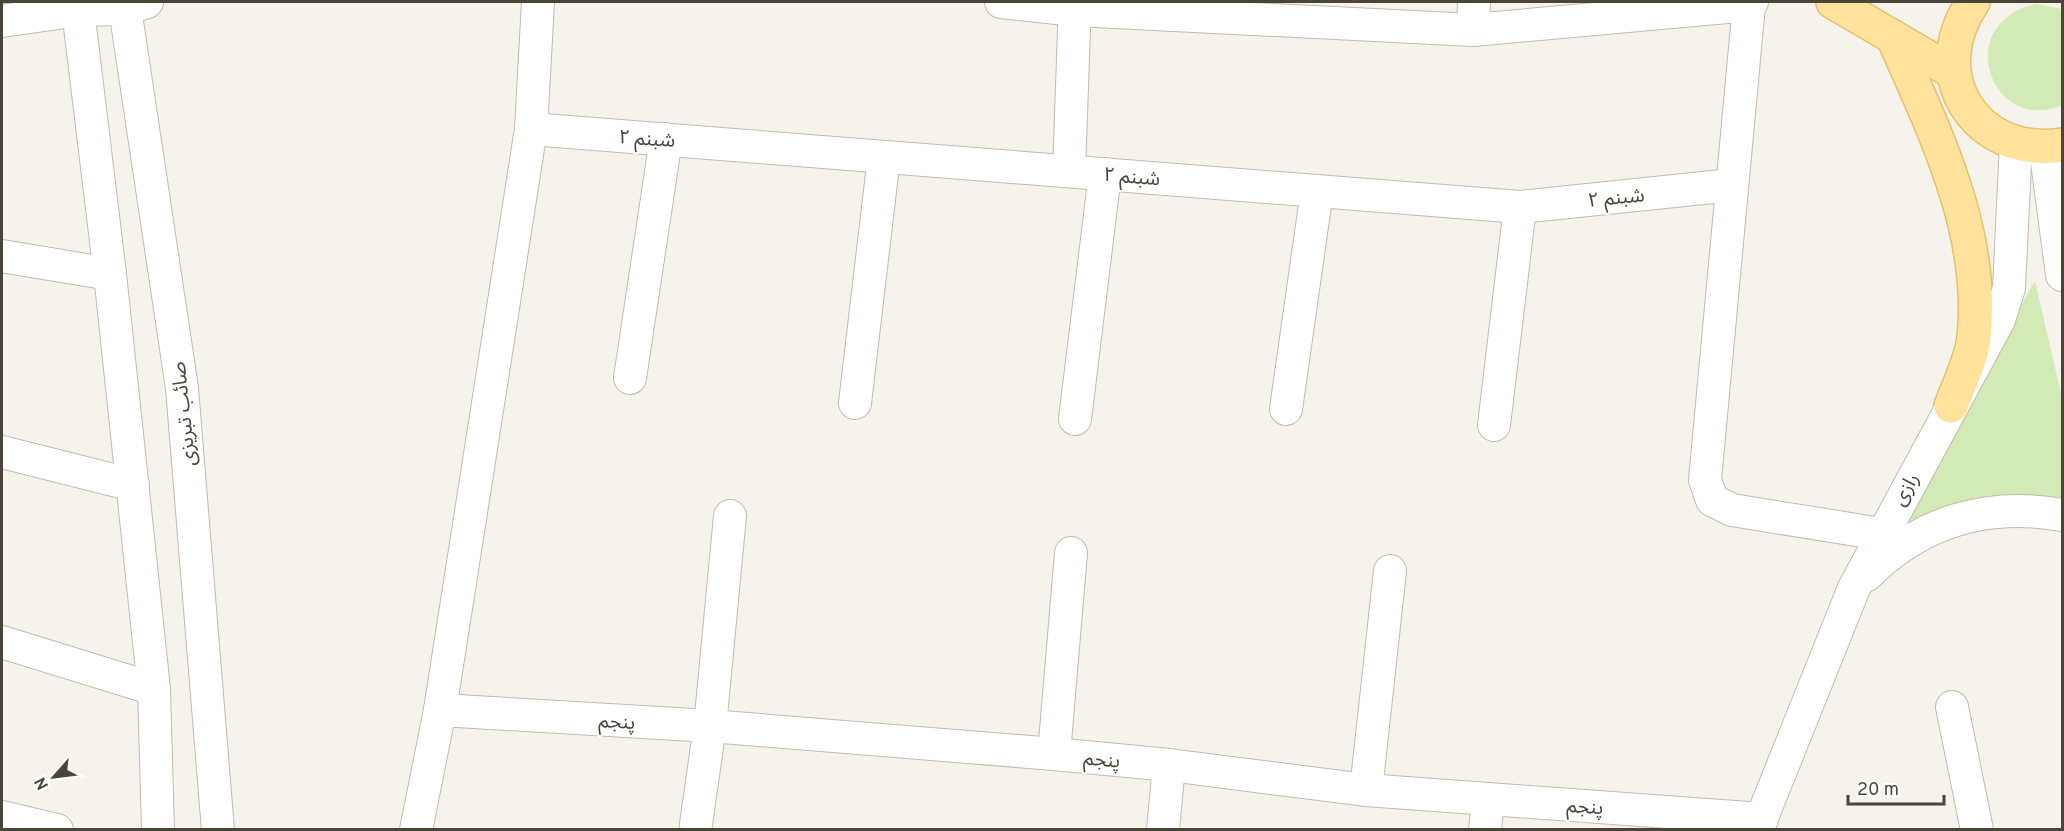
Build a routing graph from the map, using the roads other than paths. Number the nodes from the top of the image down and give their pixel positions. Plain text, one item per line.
1 (538, 2) edge
2 (1001, 2) edge
3 (1833, 2) edge
4 (1973, 2) edge
5 (1750, 3) edge
6 (132, 4) edge
7 (78, 6) edge
8 (1075, 6) edge
9 (1474, 16) edge
10 (2, 21) edge
11 (1893, 37) junction
12 (1953, 72) junction
13 (531, 129) junction
14 (666, 140) junction
15 (2041, 145) edge
16 (884, 157) junction
17 (1069, 171) junction
18 (1106, 174) junction
19 (1732, 185) junction
20 (1317, 191) junction
21 (1520, 207) junction
22 (2, 256) edge
23 (2062, 270) edge
24 (110, 274) junction
25 (630, 378) dead end
26 (855, 403) dead end
27 (1951, 406) junction
28 (1286, 409) dead end
29 (1075, 419) dead end
30 (1494, 425) dead end
31 (2, 452) edge
32 (133, 485) junction
33 (2062, 515) edge
34 (730, 516) dead end
35 (1881, 534) junction
36 (1071, 553) dead end
37 (1390, 571) dead end
38 (1854, 588) junction
39 (2, 642) edge
40 (154, 689) junction
41 (1952, 707) dead end
42 (440, 711) junction
43 (710, 726) junction
44 (1054, 754) junction
45 (1169, 765) junction
46 (1366, 790) junction
47 (1487, 814) edge
48 (2, 817) edge
49 (696, 824) dead end
50 (1760, 824) edge
51 (57, 830) edge
52 (158, 830) edge
53 (218, 830) edge
54 (416, 830) edge
55 (1163, 830) edge
56 (1977, 830) edge

1 - 13 street
2 - 8 street
3 - 11 main road
4 - 12 main road
5 - 9 street
5 - 19 street
6 - 7 street
6 - 53 street, صائب تبریزی
7 - 10 street
7 - 24 street
8 - 9 street
8 - 17 street
11 - 12 main road
11 - 27 main road
12 - 15 main road
13 - 14 street, شبنم ۲
13 - 42 street
14 - 16 street, شبنم ۲
14 - 25 street
15 - 23 street
15 - 27 street, رازی
16 - 17 street, شبنم ۲
16 - 26 street
17 - 18 street, شبنم ۲
18 - 20 street, شبنم ۲
18 - 29 street
19 - 21 street, شبنم ۲
19 - 35 street
20 - 21 street, شبنم ۲
20 - 28 street
21 - 30 street
22 - 24 street
24 - 32 street
27 - 35 street, رازی
31 - 32 street
32 - 40 street
33 - 38 street
34 - 43 street
35 - 38 street, رازی
36 - 44 street
37 - 46 street
38 - 50 street, رازی
39 - 40 street
40 - 52 street
41 - 56 street
42 - 43 street, پنجم
42 - 54 street
43 - 44 street, پنجم
43 - 49 street
44 - 45 street, پنجم
45 - 46 street, پنجم
45 - 55 street
46 - 47 street, پنجم
47 - 50 street, پنجم
48 - 51 street

